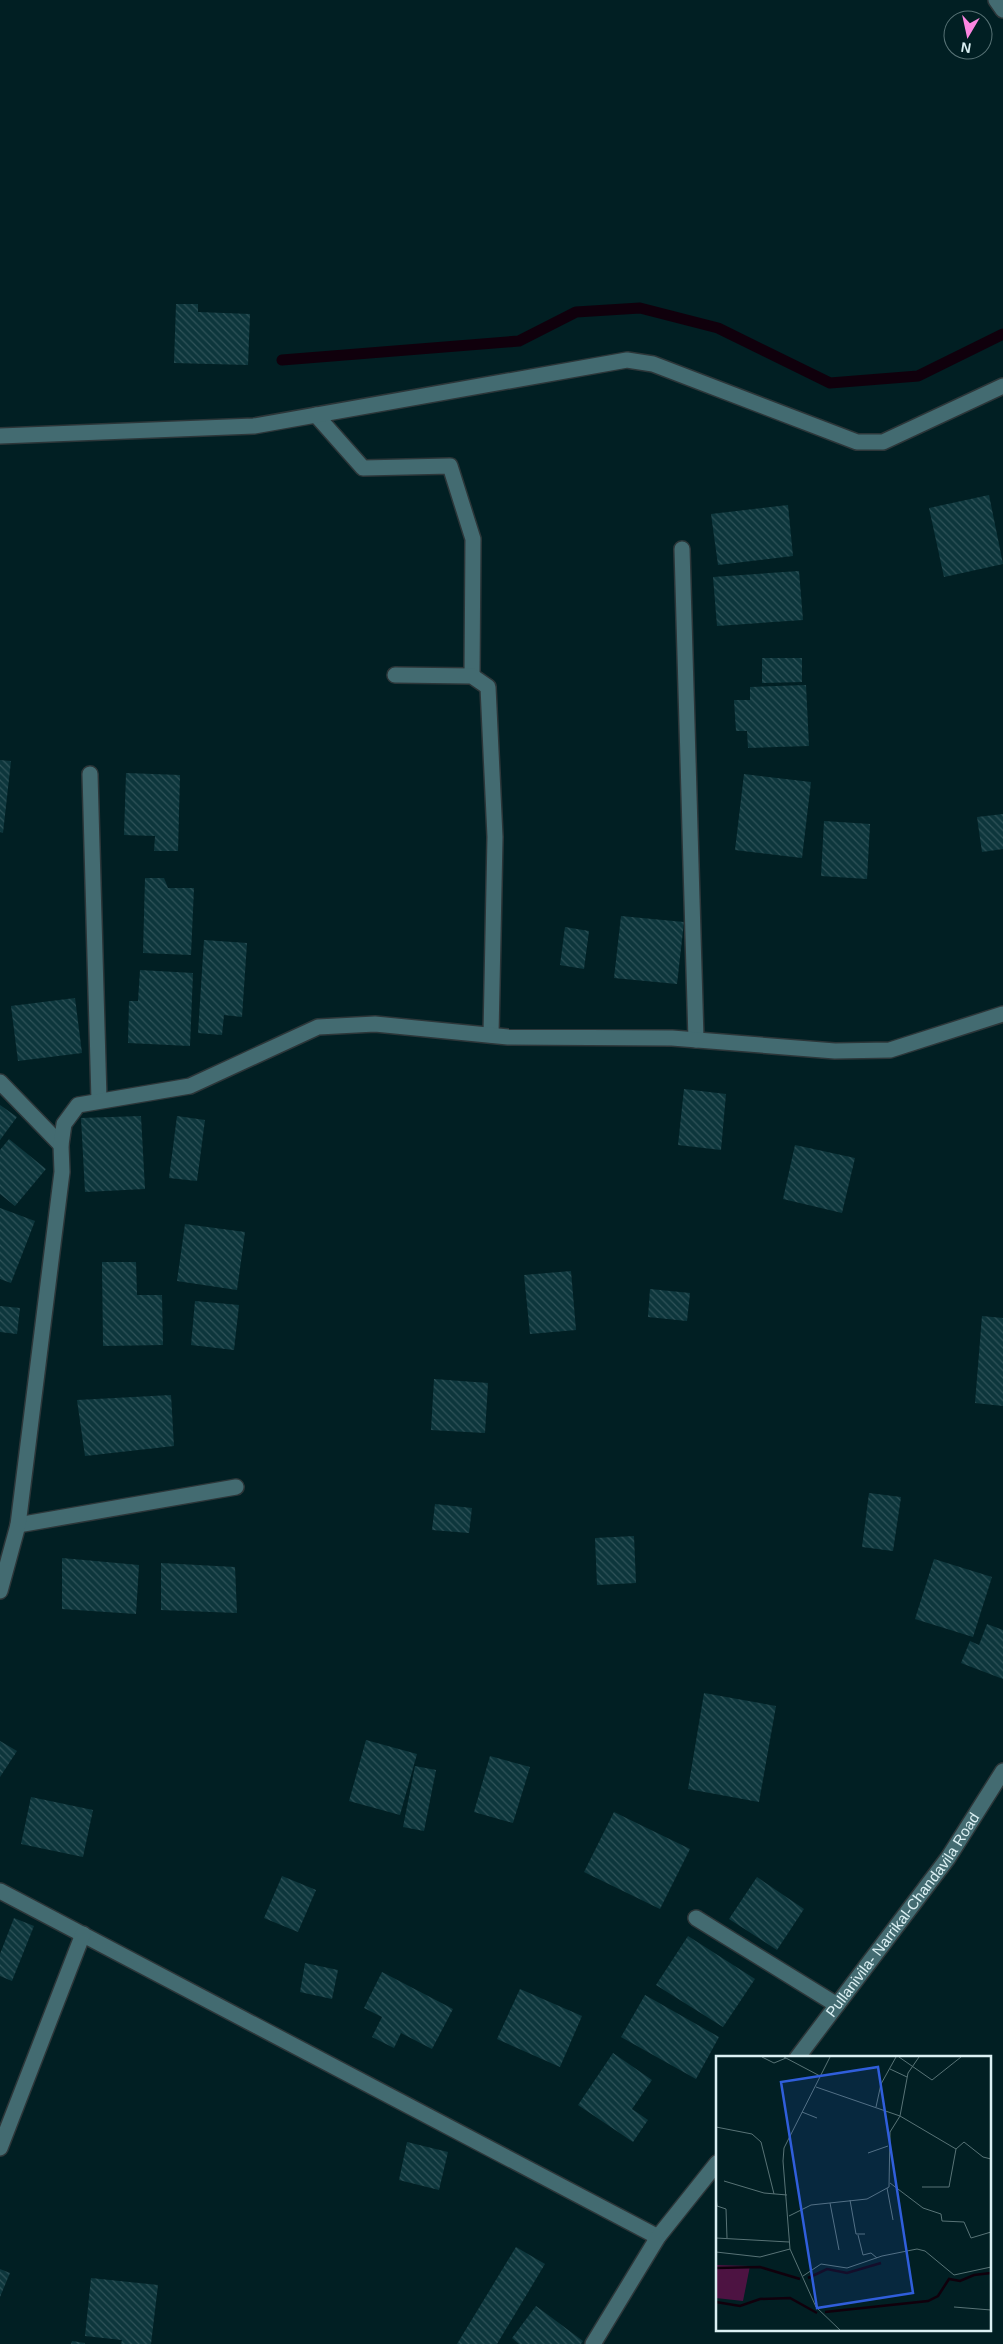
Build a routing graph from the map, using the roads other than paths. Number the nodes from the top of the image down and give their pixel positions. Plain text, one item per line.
1 (996, 0) edge
2 (1003, 10) edge
3 (1003, 386) edge
4 (316, 415) junction
5 (0, 436) edge
6 (682, 549) dead end
7 (395, 676) dead end
8 (472, 676) junction
9 (90, 774) dead end
10 (1003, 1014) edge
11 (491, 1035) junction
12 (696, 1040) junction
13 (0, 1082) edge
14 (99, 1100) junction
15 (61, 1145) junction
16 (236, 1487) dead end
17 (18, 1525) junction
18 (0, 1591) edge
19 (1003, 1771) edge
20 (0, 1891) edge
21 (696, 1918) dead end
22 (83, 1934) junction
23 (837, 2005) junction
24 (799, 2056) edge
25 (0, 2148) edge
26 (716, 2165) edge
27 (658, 2237) junction
28 (596, 2343) edge

1 - 2 street
3 - 4 street
4 - 5 street
4 - 8 street
6 - 12 street
7 - 8 street
8 - 11 street
9 - 14 street
10 - 12 street
11 - 12 street
11 - 14 street
13 - 15 street
14 - 15 street
15 - 17 street
16 - 17 street
17 - 18 street
19 - 23 street, Pullanivila- Narrikal-Chandavila Road
20 - 22 street
21 - 23 street
22 - 25 street
22 - 27 street
23 - 24 street, Pullanivila- Narrikal-Chandavila Road
26 - 27 street
27 - 28 street

